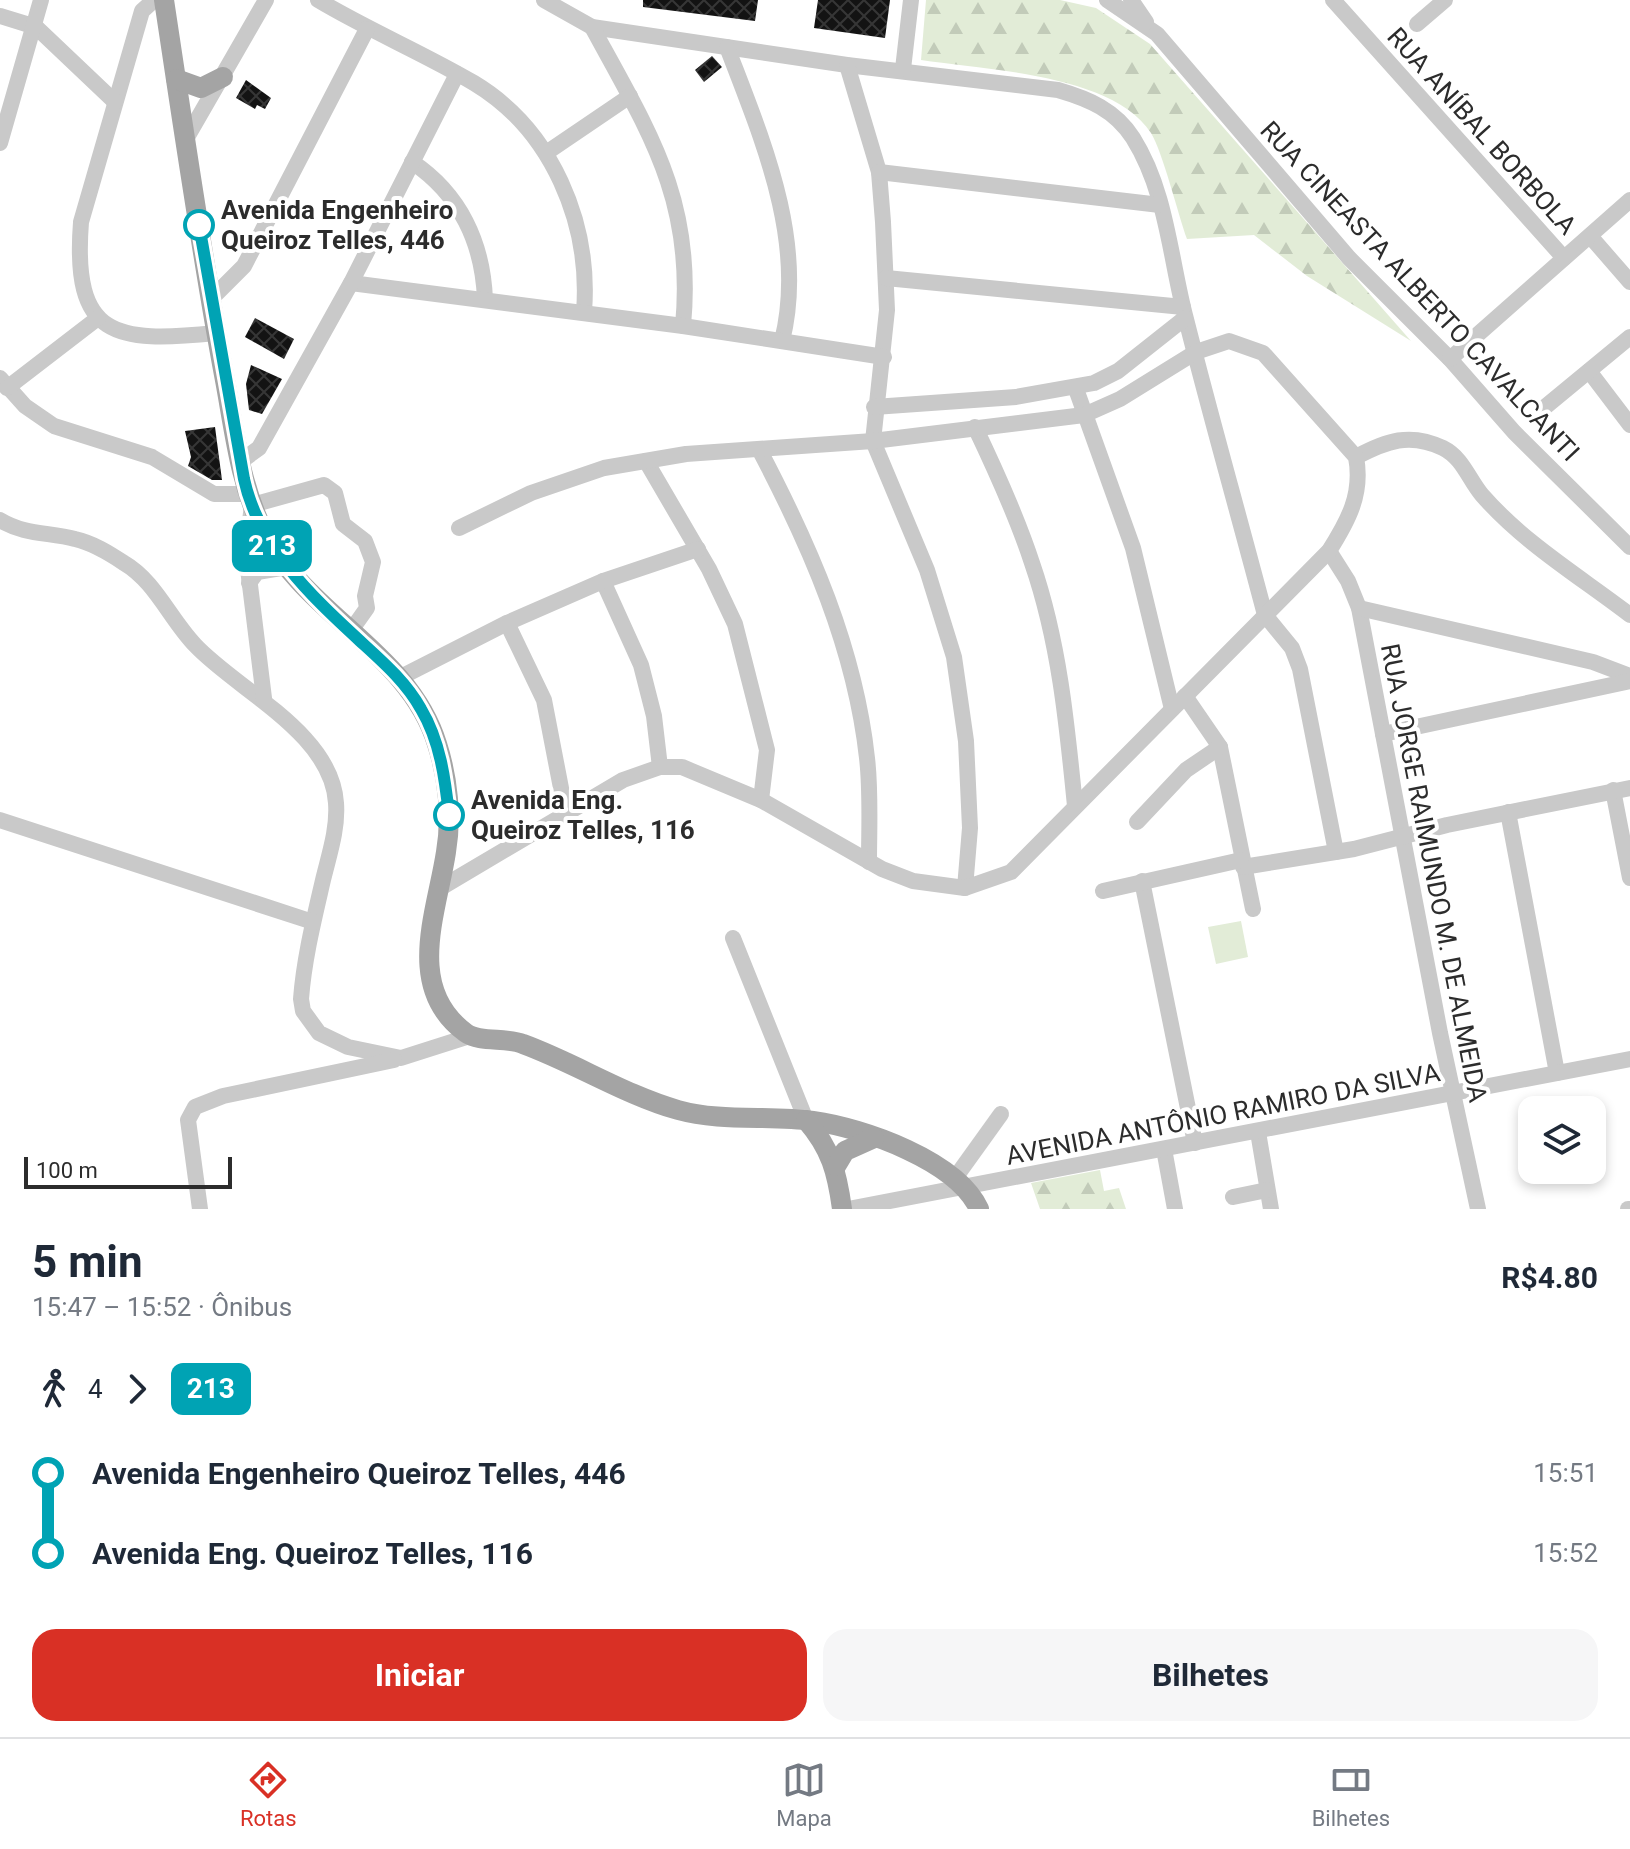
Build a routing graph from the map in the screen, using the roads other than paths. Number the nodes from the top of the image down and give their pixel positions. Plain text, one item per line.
1 (41, 0) edge
2 (154, 0) edge
3 (164, 0) edge
4 (266, 0) edge
5 (318, 0) edge
6 (544, 0) edge
7 (911, 0) edge
8 (1107, 0) edge
9 (1333, 0) edge
10 (1445, 0) edge
11 (1135, 1) edge
12 (0, 16) edge
13 (1417, 24) dead end
14 (1149, 26) junction
15 (36, 27) junction
16 (592, 27) junction
17 (367, 29) junction
18 (727, 47) junction
19 (847, 65) junction
20 (903, 69) junction
21 (457, 74) junction
22 (223, 77) junction
23 (176, 79) junction
24 (630, 96) junction
25 (115, 102) junction
26 (186, 139) junction
27 (0, 143) edge
28 (546, 153) junction
29 (412, 162) junction
30 (879, 172) junction
31 (1630, 200) edge
32 (1160, 205) junction
33 (1590, 236) junction
34 (1564, 258) junction
35 (886, 278) junction
36 (1630, 282) edge
37 (351, 283) junction
38 (211, 299) junction
39 (485, 300) junction
40 (584, 312) junction
41 (1184, 312) junction
42 (98, 318) junction
43 (683, 326) junction
44 (216, 333) junction
45 (1630, 337) edge
46 (782, 341) junction
47 (1196, 352) junction
48 (884, 357) junction
49 (1450, 359) junction
50 (1589, 371) junction
51 (4, 383) edge
52 (1076, 389) junction
53 (874, 407) junction
54 (1539, 412) dead end
55 (1084, 415) junction
56 (1630, 425) edge
57 (975, 427) junction
58 (873, 441) junction
59 (759, 449) junction
60 (1356, 457) junction
61 (646, 461) junction
62 (240, 462) junction
63 (249, 500) junction
64 (0, 520) edge
65 (459, 528) dead end
66 (1630, 547) edge
67 (698, 549) junction
68 (1329, 551) junction
69 (287, 567) junction
70 (603, 581) junction
71 (249, 583) junction
72 (1359, 608) junction
73 (1265, 615) junction
74 (1630, 615) edge
75 (507, 623) junction
76 (350, 632) junction
77 (399, 678) junction
78 (1630, 678) edge
79 (1185, 696) junction
80 (264, 698) junction
81 (1172, 709) junction
82 (1383, 734) junction
83 (1220, 747) junction
84 (660, 767) junction
85 (1622, 789) edge
86 (761, 800) junction
87 (1075, 806) junction
88 (1508, 812) junction
89 (566, 814) junction
90 (0, 820) edge
91 (1137, 822) dead end
92 (1404, 836) junction
93 (1336, 852) junction
94 (869, 862) junction
95 (1242, 864) junction
96 (1630, 878) edge
97 (1142, 881) junction
98 (965, 888) junction
99 (437, 890) junction
100 (1103, 891) dead end
101 (1253, 909) dead end
102 (313, 922) junction
103 (733, 938) dead end
104 (470, 1036) junction
105 (401, 1058) junction
106 (1630, 1059) edge
107 (1557, 1073) junction
108 (1452, 1094) junction
109 (1001, 1114) dead end
110 (806, 1120) junction
111 (1258, 1132) junction
112 (874, 1138) junction
113 (1195, 1143) junction
114 (1164, 1149) junction
115 (836, 1166) junction
116 (960, 1182) junction
117 (1267, 1190) junction
118 (1233, 1197) dead end
119 (200, 1209) edge
120 (845, 1209) edge
121 (979, 1209) edge
122 (1175, 1209) edge
123 (1271, 1209) edge
124 (1478, 1209) edge

1 - 15 street
2 - 25 street
3 - 23 main road
4 - 22 street
5 - 17 street
6 - 16 street
7 - 20 street
8 - 14 street, RUA CINEASTA ALBERTO CAVALCANTI
9 - 34 street, RUA ANÍBAL BORBOLA
10 - 13 street
11 - 14 street, RUA CINEASTA ALBERTO CAVALCANTI
12 - 15 street
14 - 49 street, RUA CINEASTA ALBERTO CAVALCANTI
15 - 25 street
15 - 27 street
16 - 18 street
16 - 24 street
17 - 21 street
17 - 38 street
18 - 19 street
18 - 46 street
19 - 20 street
19 - 30 street
20 - 32 street
21 - 28 street
21 - 29 street
22 - 23 main road
22 - 26 street
23 - 26 main road
24 - 28 street
24 - 43 street
25 - 42 street
26 - 38 main road
28 - 40 street
29 - 37 street
29 - 39 street
30 - 32 street
30 - 35 street
31 - 33 street
32 - 41 street
33 - 34 street
33 - 36 street
34 - 49 street
35 - 41 street
35 - 48 street
37 - 39 street
37 - 62 street
38 - 44 main road
39 - 40 street
40 - 43 street
41 - 47 street
41 - 52 street
42 - 44 street
42 - 51 street
43 - 46 street
44 - 62 main road
45 - 50 street
46 - 48 street
47 - 55 street
47 - 60 street
47 - 73 street
48 - 53 street
49 - 66 street, RUA CINEASTA ALBERTO CAVALCANTI
50 - 54 street
50 - 56 street
51 - 63 street
52 - 53 street
52 - 55 street
53 - 58 street
55 - 57 street
55 - 81 street
57 - 58 street
57 - 87 street
58 - 59 street
58 - 98 street
59 - 61 street
59 - 94 street
60 - 68 street
60 - 74 street
61 - 65 street
61 - 67 street
62 - 63 main road
63 - 69 main road
63 - 71 street
63 - 76 street
64 - 80 street
67 - 70 street
67 - 86 street
68 - 72 street, RUA JORGE RAIMUNDO M. DE ALMEIDA
68 - 73 street
69 - 71 street
69 - 76 main road
70 - 75 street
70 - 84 street
71 - 80 street
72 - 78 street
72 - 82 street, RUA JORGE RAIMUNDO M. DE ALMEIDA
73 - 79 street
73 - 93 street
75 - 77 street
75 - 89 street
76 - 77 main road
77 - 99 main road
78 - 82 street
79 - 81 street
79 - 83 street
80 - 102 street
81 - 87 street
82 - 92 street, RUA JORGE RAIMUNDO M. DE ALMEIDA
83 - 91 street
83 - 95 street
84 - 86 street
84 - 89 street
85 - 88 street
85 - 96 street
86 - 94 street
87 - 98 street
88 - 92 street
88 - 107 street
89 - 99 street
90 - 102 street
92 - 93 street
92 - 108 street, RUA JORGE RAIMUNDO M. DE ALMEIDA
93 - 95 street
94 - 98 street
95 - 97 street
95 - 101 street
97 - 100 street
97 - 113 street
99 - 104 main road
102 - 105 street
103 - 110 street
104 - 105 street
104 - 110 main road
105 - 119 street
106 - 107 street, AVENIDA ANTÔNIO RAMIRO DA SILVA
107 - 108 street, AVENIDA ANTÔNIO RAMIRO DA SILVA
108 - 111 street, AVENIDA ANTÔNIO RAMIRO DA SILVA
108 - 124 street, RUA JORGE RAIMUNDO M. DE ALMEIDA
109 - 116 street
110 - 112 main road
110 - 115 main road
111 - 113 street, AVENIDA ANTÔNIO RAMIRO DA SILVA
111 - 117 street
112 - 115 main road
112 - 116 main road
113 - 114 street, AVENIDA ANTÔNIO RAMIRO DA SILVA
114 - 116 street, AVENIDA ANTÔNIO RAMIRO DA SILVA
114 - 122 street
115 - 120 main road
116 - 120 street, AVENIDA ANTÔNIO RAMIRO DA SILVA
116 - 121 main road
117 - 118 street
117 - 123 street

